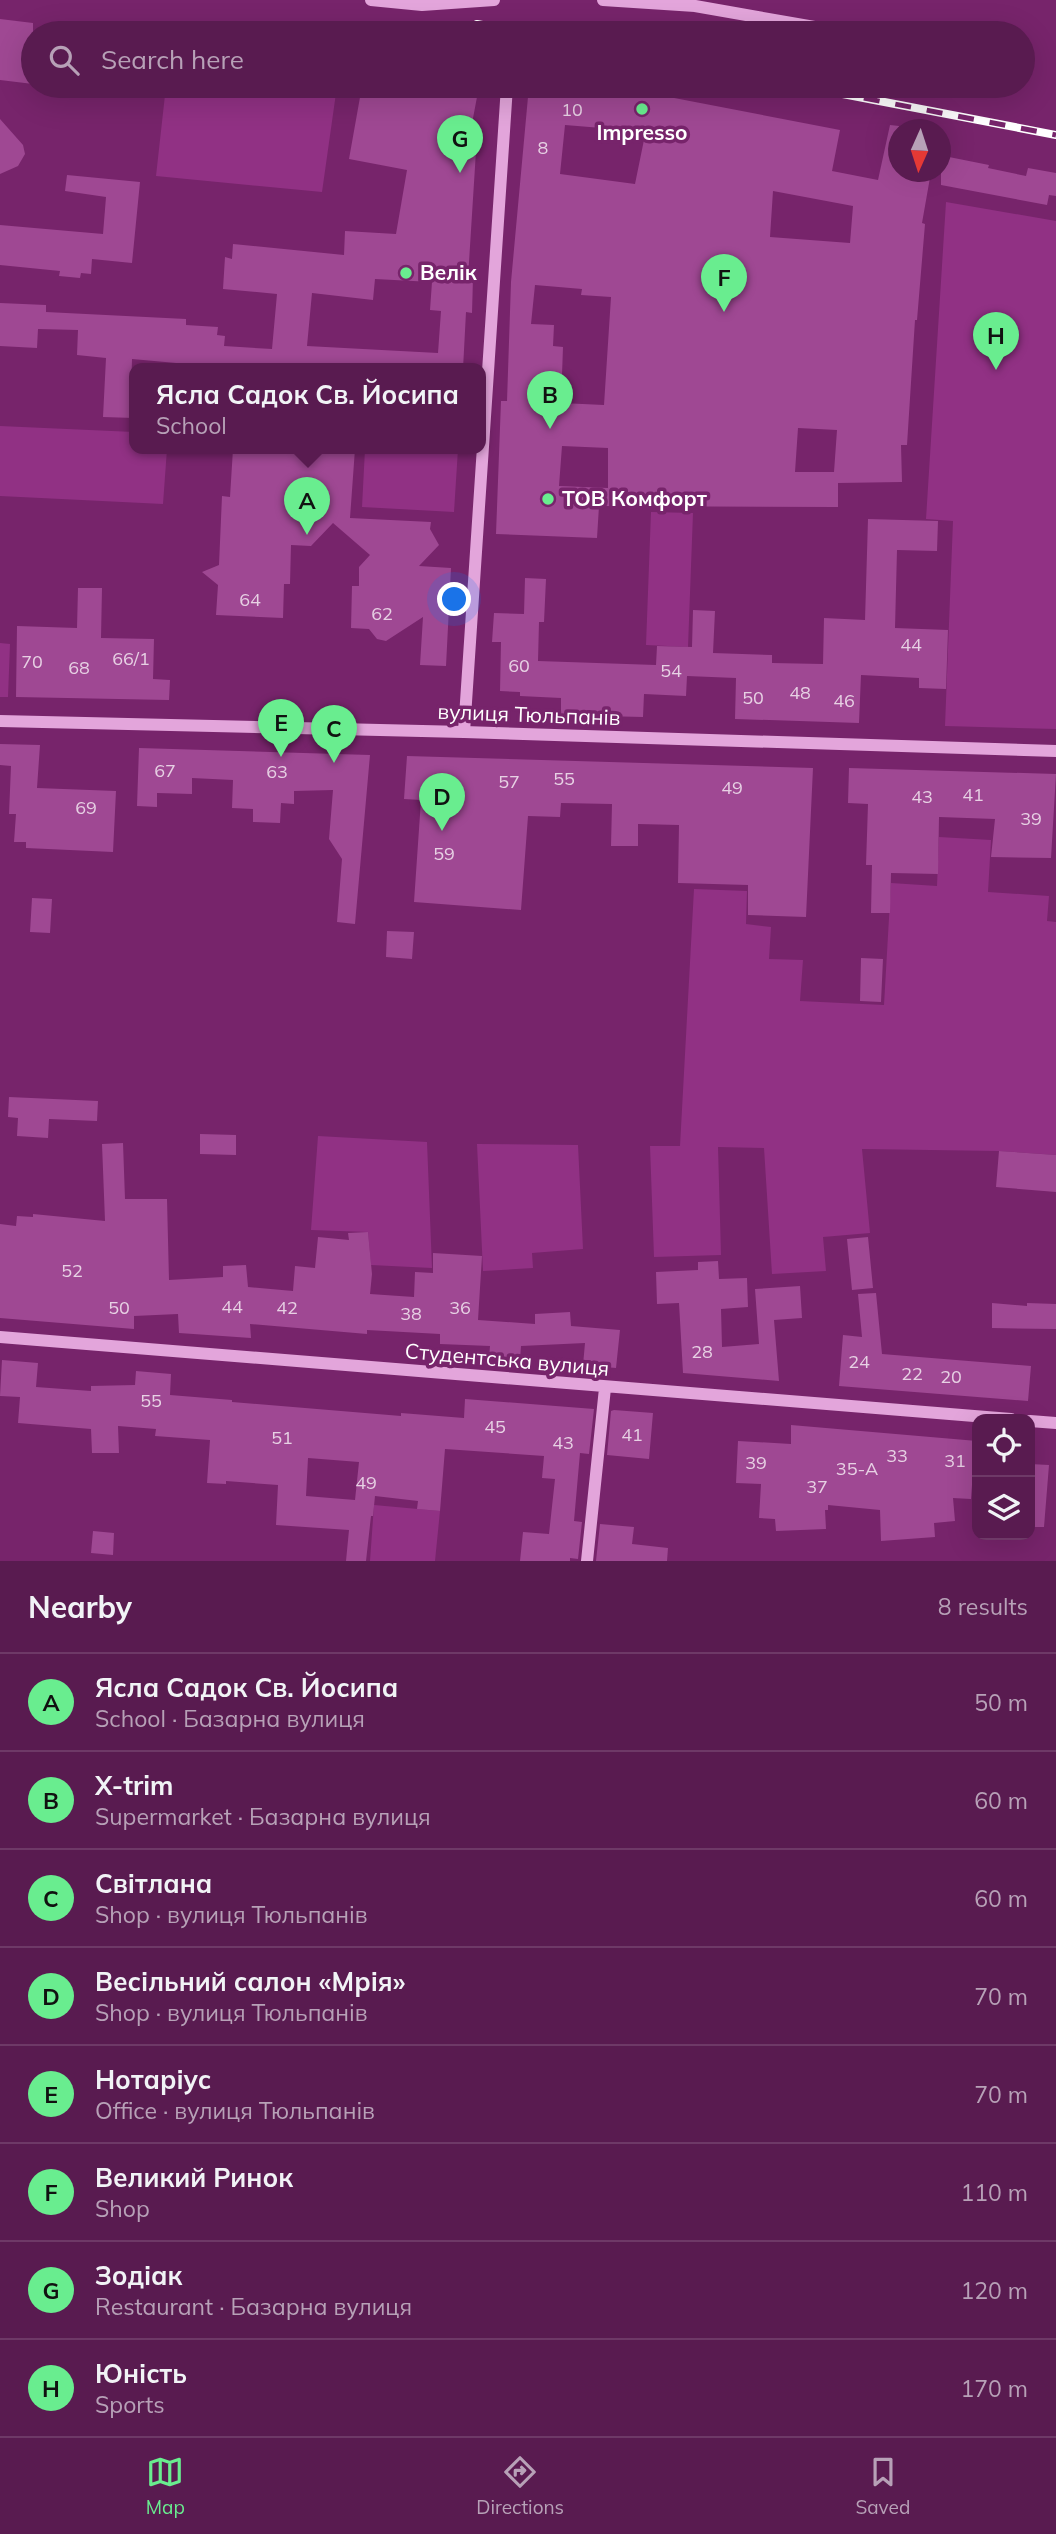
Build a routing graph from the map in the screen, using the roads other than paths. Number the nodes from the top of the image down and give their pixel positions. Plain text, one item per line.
1 (372, 0) edge
2 (494, 0) edge
3 (603, 0) edge
4 (781, 21) edge
5 (506, 98) edge
6 (486, 401) edge
7 (483, 454) edge
8 (0, 721) edge
9 (464, 732) junction
10 (1056, 751) edge
11 (0, 1337) edge
12 (605, 1388) junction
13 (972, 1416) edge
14 (1035, 1421) edge
15 (1056, 1423) edge
16 (587, 1561) edge

1 - 2 street
3 - 4 street
5 - 6 street
7 - 9 street
8 - 9 street, вулиця Тюльпанів
9 - 10 street, вулиця Тюльпанів
11 - 12 street, Студентська вулиця
12 - 13 street, Студентська вулиця
12 - 16 street
14 - 15 street

